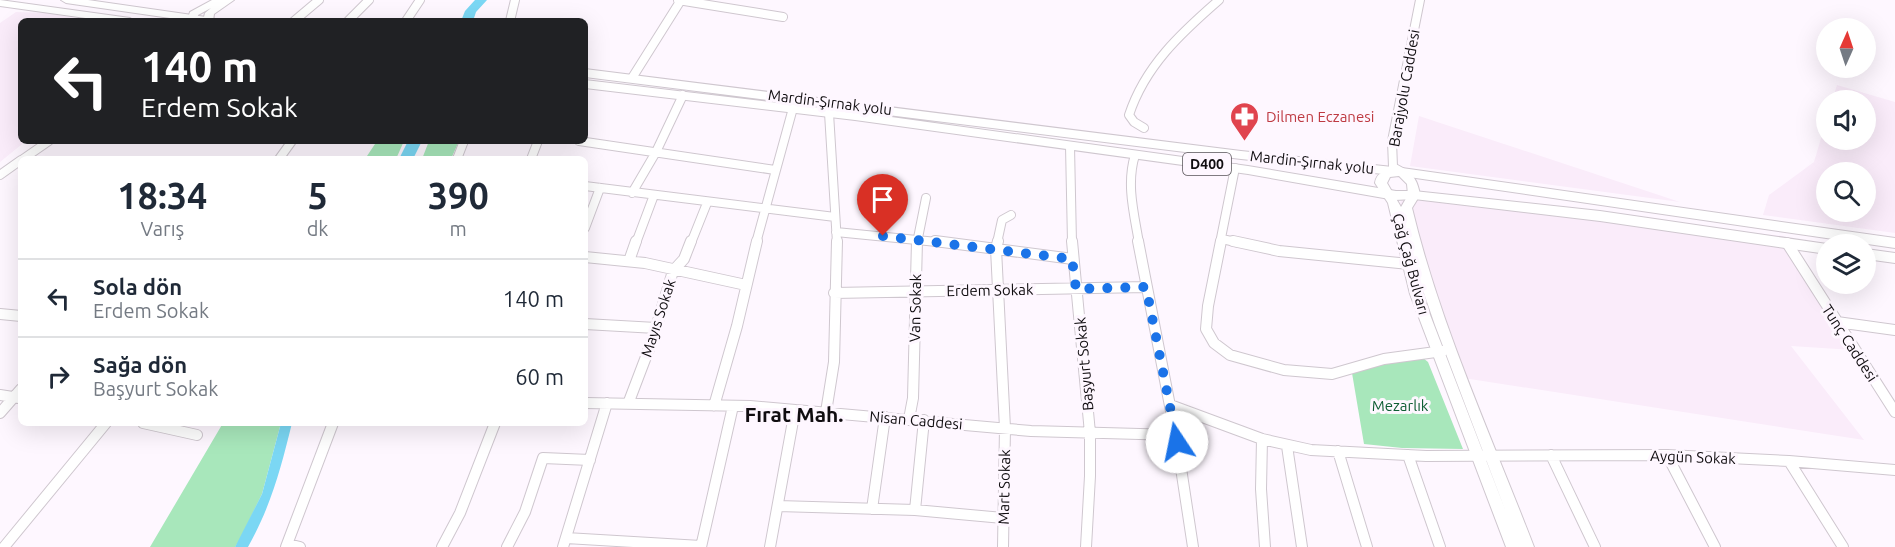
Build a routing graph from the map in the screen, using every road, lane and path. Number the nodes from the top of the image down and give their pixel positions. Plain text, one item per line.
1 (66, 0) edge
2 (219, 0) edge
3 (229, 0) edge
4 (319, 0) edge
5 (369, 0) edge
6 (420, 0) edge
7 (515, 0) edge
8 (680, 0) edge
9 (1219, 0) edge
10 (1420, 0) edge
11 (0, 3) edge
12 (783, 16) dead end
13 (108, 18) edge
14 (185, 18) edge
15 (192, 18) edge
16 (210, 18) edge
17 (298, 18) edge
18 (351, 18) edge
19 (408, 18) edge
20 (511, 18) edge
21 (588, 73) edge
22 (632, 78) junction
23 (588, 84) edge
24 (683, 95) junction
25 (793, 108) junction
26 (829, 113) junction
27 (1144, 128) dead end
28 (588, 142) edge
29 (45, 144) edge
30 (1070, 146) junction
31 (656, 152) junction
32 (1135, 155) junction
33 (28, 156) edge
34 (16, 167) edge
35 (1235, 168) junction
36 (775, 170) junction
37 (1402, 172) junction
38 (0, 175) edge
39 (588, 186) edge
40 (600, 188) junction
41 (632, 192) junction
42 (1387, 193) junction
43 (654, 195) junction
44 (1414, 195) junction
45 (926, 198) dead end
46 (706, 203) junction
47 (764, 210) junction
48 (1011, 215) dead end
49 (835, 217) junction
50 (588, 220) edge
51 (836, 232) junction
52 (917, 239) junction
53 (1222, 239) junction
54 (1787, 243) junction
55 (1895, 243) edge
56 (1816, 247) edge
57 (996, 249) junction
58 (1876, 255) edge
59 (588, 257) edge
60 (1895, 258) edge
61 (1072, 259) junction
62 (629, 261) junction
63 (1409, 264) junction
64 (673, 271) junction
65 (746, 285) junction
66 (1146, 287) junction
67 (1076, 289) junction
68 (998, 290) junction
69 (916, 292) junction
70 (834, 293) junction
71 (0, 314) edge
72 (18, 316) edge
73 (1837, 322) junction
74 (588, 324) edge
75 (656, 328) junction
76 (1895, 330) edge
77 (1451, 350) junction
78 (1437, 352) junction
79 (0, 395) edge
80 (18, 395) edge
81 (18, 396) edge
82 (588, 403) edge
83 (608, 403) junction
84 (628, 404) junction
85 (714, 405) junction
86 (1170, 405) junction
87 (733, 406) junction
88 (795, 410) junction
89 (826, 412) junction
90 (1895, 412) edge
91 (0, 413) edge
92 (885, 417) junction
93 (909, 419) junction
94 (924, 420) junction
95 (104, 426) edge
96 (157, 426) edge
97 (332, 426) edge
98 (494, 426) edge
99 (1005, 428) junction
100 (1090, 433) junction
101 (198, 435) dead end
102 (1176, 435) junction
103 (1262, 439) junction
104 (1287, 446) junction
105 (1338, 451) junction
106 (1476, 454) junction
107 (1490, 454) junction
108 (1408, 455) junction
109 (1551, 455) junction
110 (1667, 455) junction
111 (590, 460) junction
112 (1789, 461) junction
113 (1895, 470) edge
114 (778, 506) junction
115 (872, 509) junction
116 (915, 510) junction
117 (1003, 518) junction
118 (564, 542) edge
119 (443, 545) edge
120 (288, 546) edge
121 (4, 547) edge
122 (300, 547) edge
123 (507, 547) edge
124 (701, 547) edge
125 (770, 547) edge
126 (1003, 547) edge
127 (1086, 547) edge
128 (1192, 547) edge
129 (1265, 547) edge
130 (1302, 547) edge
131 (1367, 547) edge
132 (1440, 547) edge
133 (1514, 547) edge
134 (1527, 547) edge
135 (1594, 547) edge
136 (1715, 547) edge
137 (1844, 547) edge

1 - 14 highway
2 - 15 main road
3 - 16 main road
4 - 17 street
5 - 18 street
6 - 19 street
7 - 20 street
8 - 12 street
8 - 22 street
9 - 27 street
10 - 37 street, Barajyolu Caddesi
11 - 13 highway
21 - 22 highway, Mardin-Şırnak yolu
22 - 37 highway, Mardin-Şırnak yolu
23 - 24 highway, Mardin-Şırnak yolu / D400
24 - 25 highway, Mardin-Şırnak yolu / D400
24 - 31 street
25 - 26 highway, Mardin-Şırnak yolu / D400
25 - 36 street
26 - 30 highway, Mardin-Şırnak yolu / D400
26 - 49 street
28 - 31 street
29 - 33 street
30 - 32 highway, Mardin-Şırnak yolu / D400
30 - 61 street, Başyurt Sokak
31 - 36 street
31 - 41 street
32 - 35 highway, Mardin-Şırnak yolu / D400
32 - 66 street
34 - 38 street
35 - 42 highway, Mardin-Şırnak yolu / D400
35 - 53 street
36 - 47 street
37 - 42 main road
37 - 44 main road, Çağ Çağ Bulvarı
37 - 55 highway, Mardin-Şırnak yolu
39 - 40 street
40 - 41 street
40 - 50 street
41 - 43 street
42 - 44 highway, Mardin-Şırnak yolu / D400
42 - 63 main road, Çağ Çağ Bulvarı
43 - 46 street
43 - 62 street
44 - 54 highway, Mardin-Şırnak yolu / D400
44 - 77 main road, Çağ Çağ Bulvarı
45 - 52 street, Van Sokak
46 - 47 street
46 - 64 street, Mayıs Sokak
47 - 49 street
47 - 65 street
48 - 57 street, Mart Sokak
49 - 51 street
51 - 52 street
51 - 70 street
52 - 57 street
52 - 69 street, Van Sokak
53 - 63 street
53 - 78 street
54 - 56 highway, Mardin-Şırnak yolu / D400
54 - 73 street, Tunç Caddesi
57 - 61 street
57 - 68 street, Mart Sokak
58 - 60 highway
59 - 62 street
61 - 67 street, Başyurt Sokak
62 - 64 street
63 - 78 main road, Çağ Çağ Bulvarı
64 - 65 street
64 - 75 street, Mayıs Sokak
65 - 85 street
66 - 67 street, Erdem Sokak
66 - 86 street
67 - 68 street, Erdem Sokak
67 - 100 street, Başyurt Sokak
68 - 69 street, Erdem Sokak
68 - 99 street, Mart Sokak
69 - 70 street, Erdem Sokak
69 - 93 street, Van Sokak
70 - 89 street
71 - 72 street
73 - 76 street
73 - 90 street, Tunç Caddesi
74 - 75 street
75 - 84 street, Mayıs Sokak
77 - 78 street
77 - 107 main road, Çağ Çağ Bulvarı
78 - 106 main road, Çağ Çağ Bulvarı
79 - 80 street
81 - 91 street
82 - 83 street, Nisan Caddesi
83 - 84 street, Nisan Caddesi
83 - 111 street
84 - 85 street, Nisan Caddesi
85 - 87 street, Nisan Caddesi
86 - 102 street
86 - 103 street, Aygün Sokak
87 - 88 street, Nisan Caddesi
87 - 124 street
88 - 89 street, Nisan Caddesi
88 - 114 street
89 - 92 street, Nisan Caddesi
92 - 93 street, Nisan Caddesi
92 - 115 street
93 - 94 street, Nisan Caddesi
94 - 99 street, Nisan Caddesi
94 - 116 street
95 - 121 street
96 - 101 street
97 - 120 street
98 - 119 street
99 - 100 street, Nisan Caddesi
99 - 117 street, Mart Sokak
100 - 102 street, Nisan Caddesi
100 - 127 street, Başyurt Sokak
102 - 128 street
103 - 104 street, Aygün Sokak
103 - 129 street
104 - 105 street, Aygün Sokak
104 - 130 street
105 - 108 street, Aygün Sokak
105 - 131 street
106 - 107 street, Aygün Sokak
106 - 108 street, Aygün Sokak
106 - 133 main road, Çağ Çağ Bulvarı
107 - 109 street, Aygün Sokak
107 - 134 main road, Çağ Çağ Bulvarı
108 - 132 street
109 - 110 street, Aygün Sokak
109 - 135 street
110 - 112 street, Aygün Sokak
110 - 136 street
111 - 118 street
111 - 123 street
112 - 113 street, Aygün Sokak
112 - 137 street
114 - 115 street
114 - 125 street
115 - 116 street
116 - 117 street
117 - 126 street, Mart Sokak
118 - 124 street
120 - 122 street

